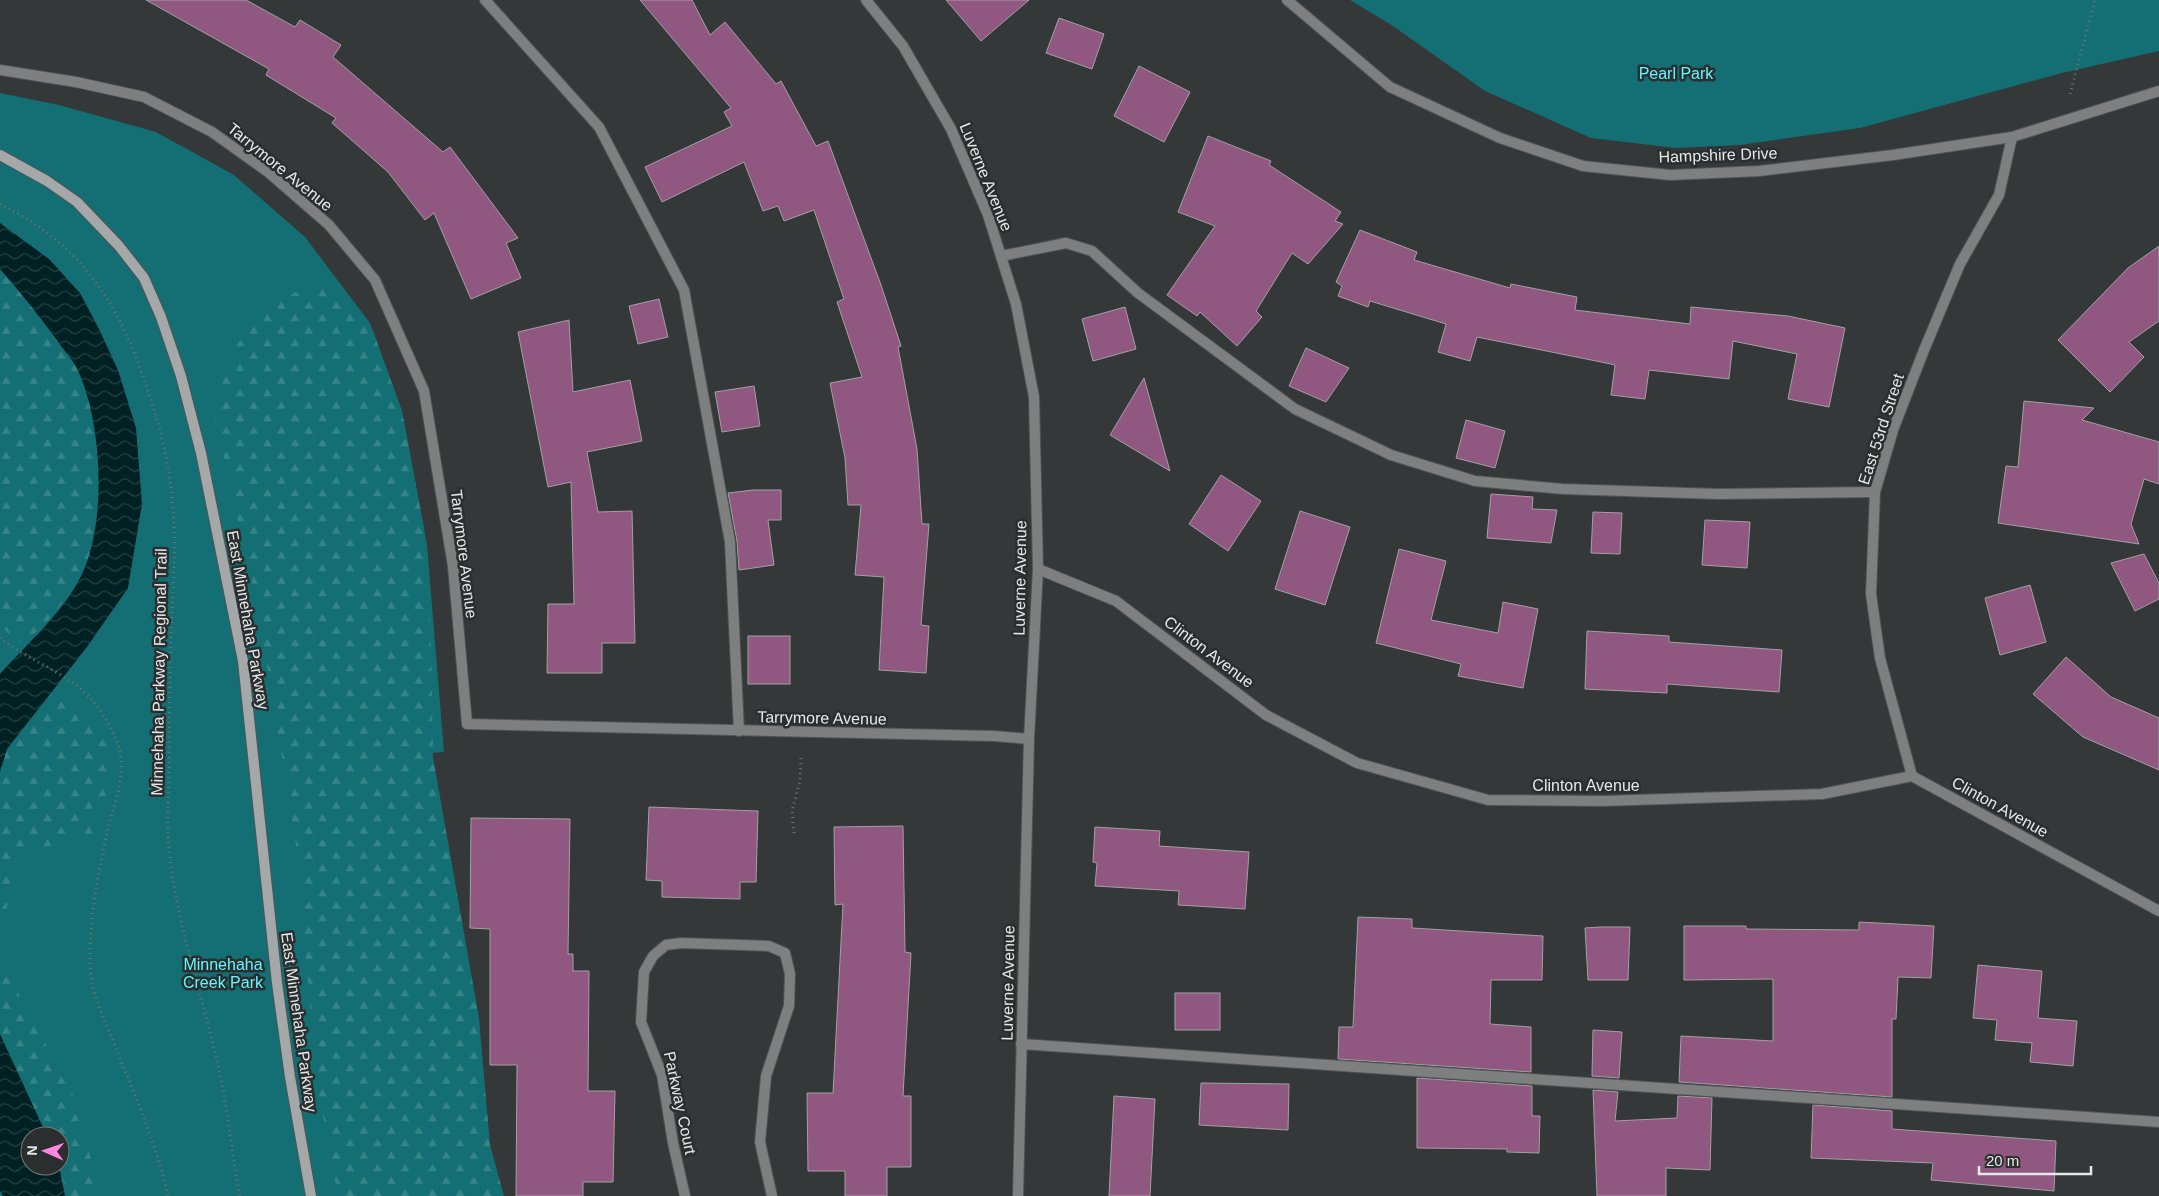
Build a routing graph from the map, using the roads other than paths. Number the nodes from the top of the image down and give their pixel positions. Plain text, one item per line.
1 (485, 0) edge
2 (866, 0) edge
3 (1287, 0) edge
4 (0, 70) edge
5 (2159, 91) edge
6 (2012, 137) junction
7 (0, 155) edge
8 (1001, 256) junction
9 (1875, 492) junction
10 (1038, 570) junction
11 (739, 731) junction
12 (1029, 739) junction
13 (1912, 776) junction
14 (2159, 911) edge
15 (1021, 1044) junction
16 (2159, 1122) edge
17 (312, 1196) edge
18 (685, 1196) edge
19 (772, 1196) edge
20 (1018, 1196) edge

1 - 11 street
2 - 8 street, Luverne Avenue
3 - 6 street, Hampshire Drive
4 - 11 street, Tarrymore Avenue
5 - 6 street, Hampshire Drive
6 - 9 street, East 53rd Street
7 - 17 street, East Minnehaha Parkway
8 - 9 street
8 - 10 street, Luverne Avenue
9 - 13 street, East 53rd Street
10 - 12 street, Luverne Avenue
10 - 13 street, Clinton Avenue
11 - 12 street, Tarrymore Avenue
12 - 15 street, Luverne Avenue
13 - 14 street, Clinton Avenue
15 - 16 street
15 - 20 street, Luverne Avenue
18 - 19 street, Parkway Court

